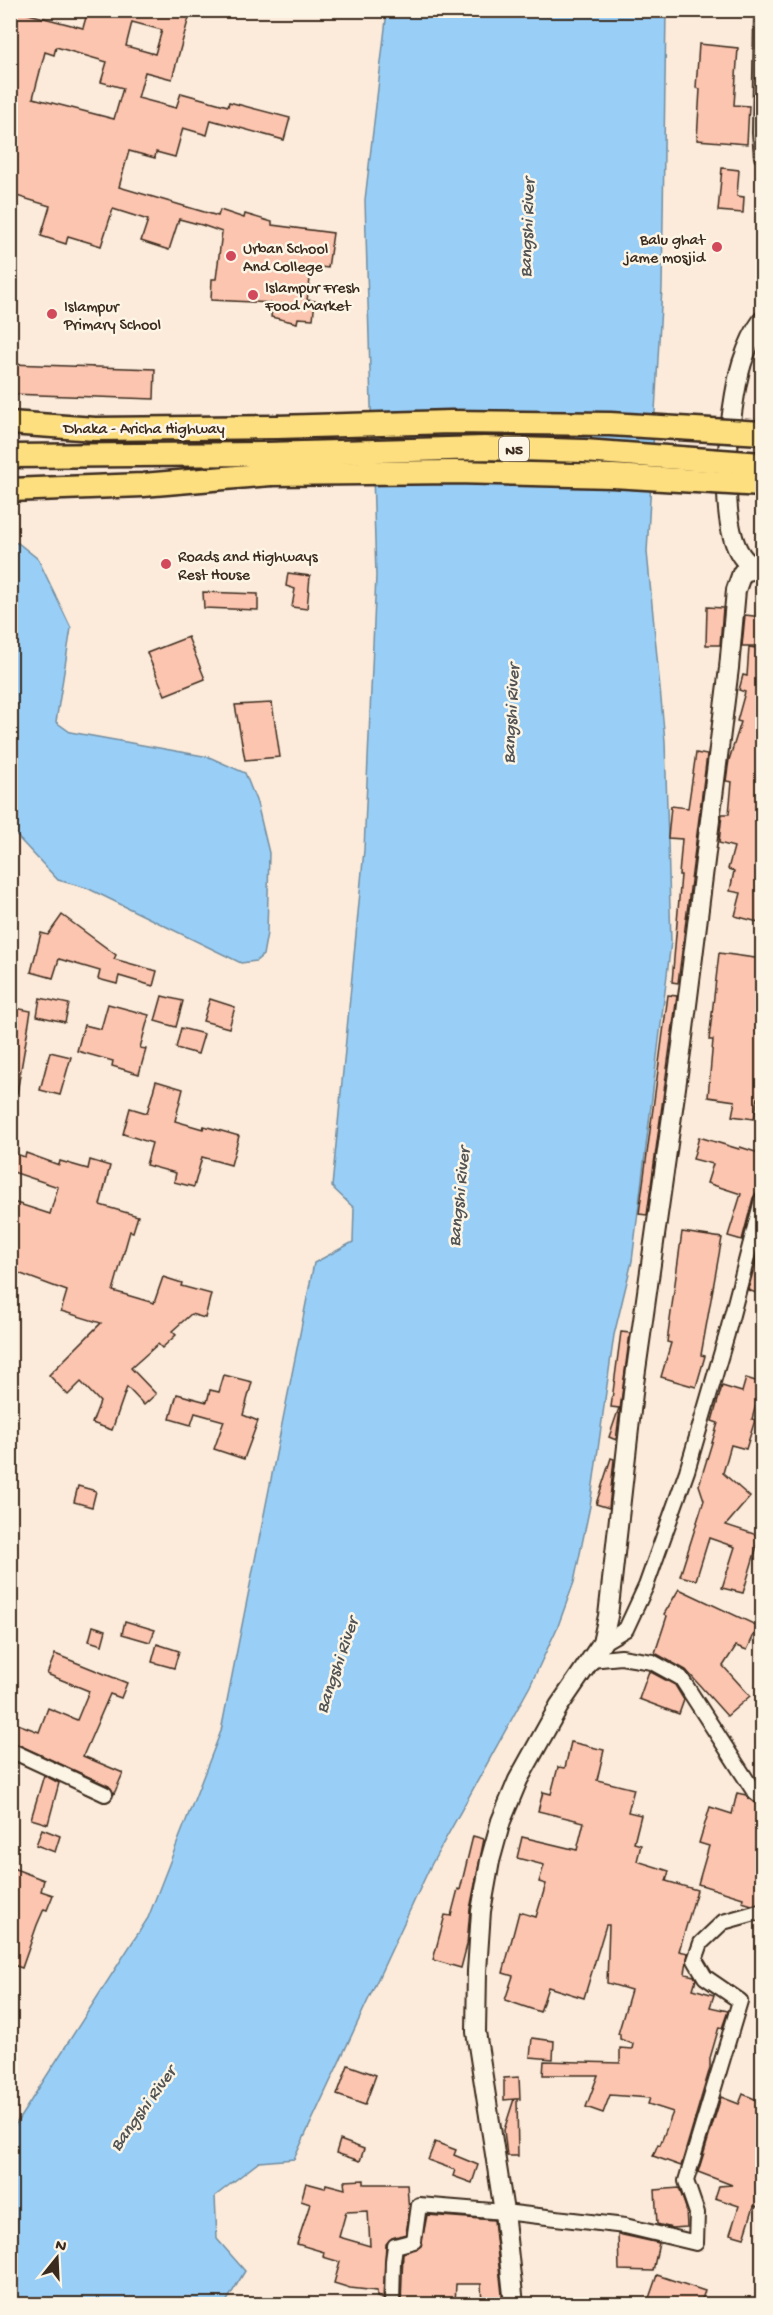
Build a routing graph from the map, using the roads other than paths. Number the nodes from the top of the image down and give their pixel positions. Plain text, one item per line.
1 (762, 12) edge
2 (762, 157) edge
3 (762, 321) edge
4 (10, 423) edge
5 (762, 433) edge
6 (10, 456) edge
7 (268, 464) junction
8 (762, 464) edge
9 (762, 485) edge
10 (10, 490) edge
11 (760, 568) edge
12 (762, 1200) edge
13 (759, 1229) edge
14 (602, 1643) junction
15 (591, 1660) junction
16 (10, 1750) edge
17 (105, 1794) dead end
18 (762, 1798) edge
19 (762, 1911) edge
20 (504, 2212) junction
21 (392, 2304) edge
22 (514, 2304) edge

1 - 2 street
3 - 11 street
4 - 5 highway, Dhaka - Aricha Highway / N5, bridge
6 - 7 highway, N5
7 - 8 highway, N5, bridge
7 - 9 highway, bridge
7 - 10 highway, N5
11 - 14 street
12 - 13 street
13 - 14 street
14 - 15 street
15 - 18 street
15 - 20 street
16 - 17 street
19 - 20 street
20 - 21 street
20 - 22 street

